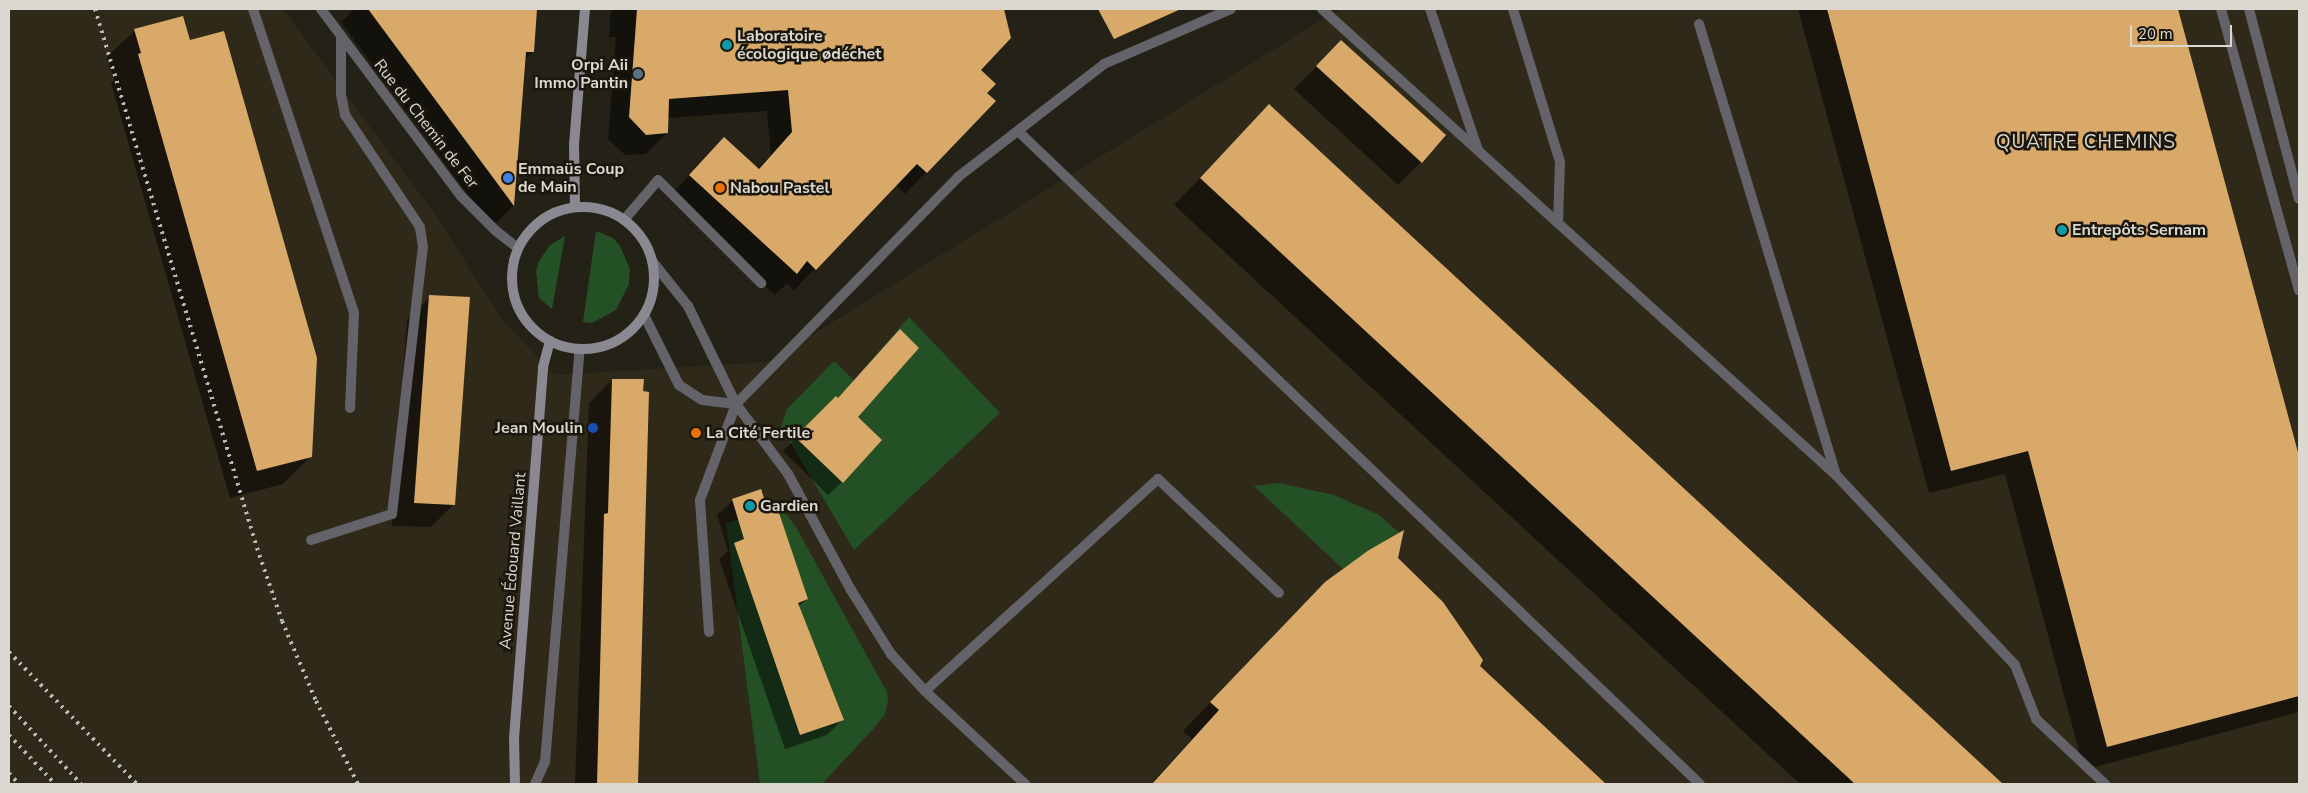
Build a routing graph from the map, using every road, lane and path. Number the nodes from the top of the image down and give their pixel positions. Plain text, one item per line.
1 (253, 9) edge
2 (321, 9) edge
3 (585, 9) edge
4 (1231, 9) edge
5 (1322, 9) edge
6 (1430, 9) edge
7 (1513, 9) edge
8 (2221, 9) edge
9 (2249, 9) edge
10 (1699, 24) dead end
11 (341, 37) junction
12 (1018, 131) junction
13 (1478, 150) junction
14 (2299, 199) edge
15 (575, 207) junction
16 (624, 220) junction
17 (1558, 222) junction
18 (518, 248) junction
19 (652, 261) junction
20 (761, 283) dead end
21 (2299, 290) edge
22 (644, 315) junction
23 (550, 341) junction
24 (580, 349) junction
25 (736, 404) junction
26 (350, 408) dead end
27 (1836, 475) junction
28 (311, 540) dead end
29 (1279, 593) dead end
30 (709, 632) dead end
31 (925, 691) junction
32 (515, 784) edge
33 (536, 784) edge
34 (1025, 784) edge
35 (1700, 784) edge
36 (2105, 784) edge

1 - 26 street
2 - 11 street, Rue du Chemin de Fer
3 - 15 main road
4 - 12 street
5 - 13 street
6 - 13 street
7 - 17 street
8 - 21 street
9 - 14 street
10 - 27 street
11 - 18 street, Rue du Chemin de Fer
11 - 28 street
12 - 25 street
12 - 35 street
13 - 17 street
15 - 16 main road
15 - 18 main road
16 - 19 main road
16 - 20 street
17 - 27 street
18 - 23 main road
19 - 22 main road
19 - 25 street
22 - 24 main road
22 - 25 street
23 - 24 main road
23 - 32 main road, Avenue Édouard Vaillant
24 - 33 street
25 - 30 street
25 - 31 street
27 - 36 street
29 - 31 street
31 - 34 street

